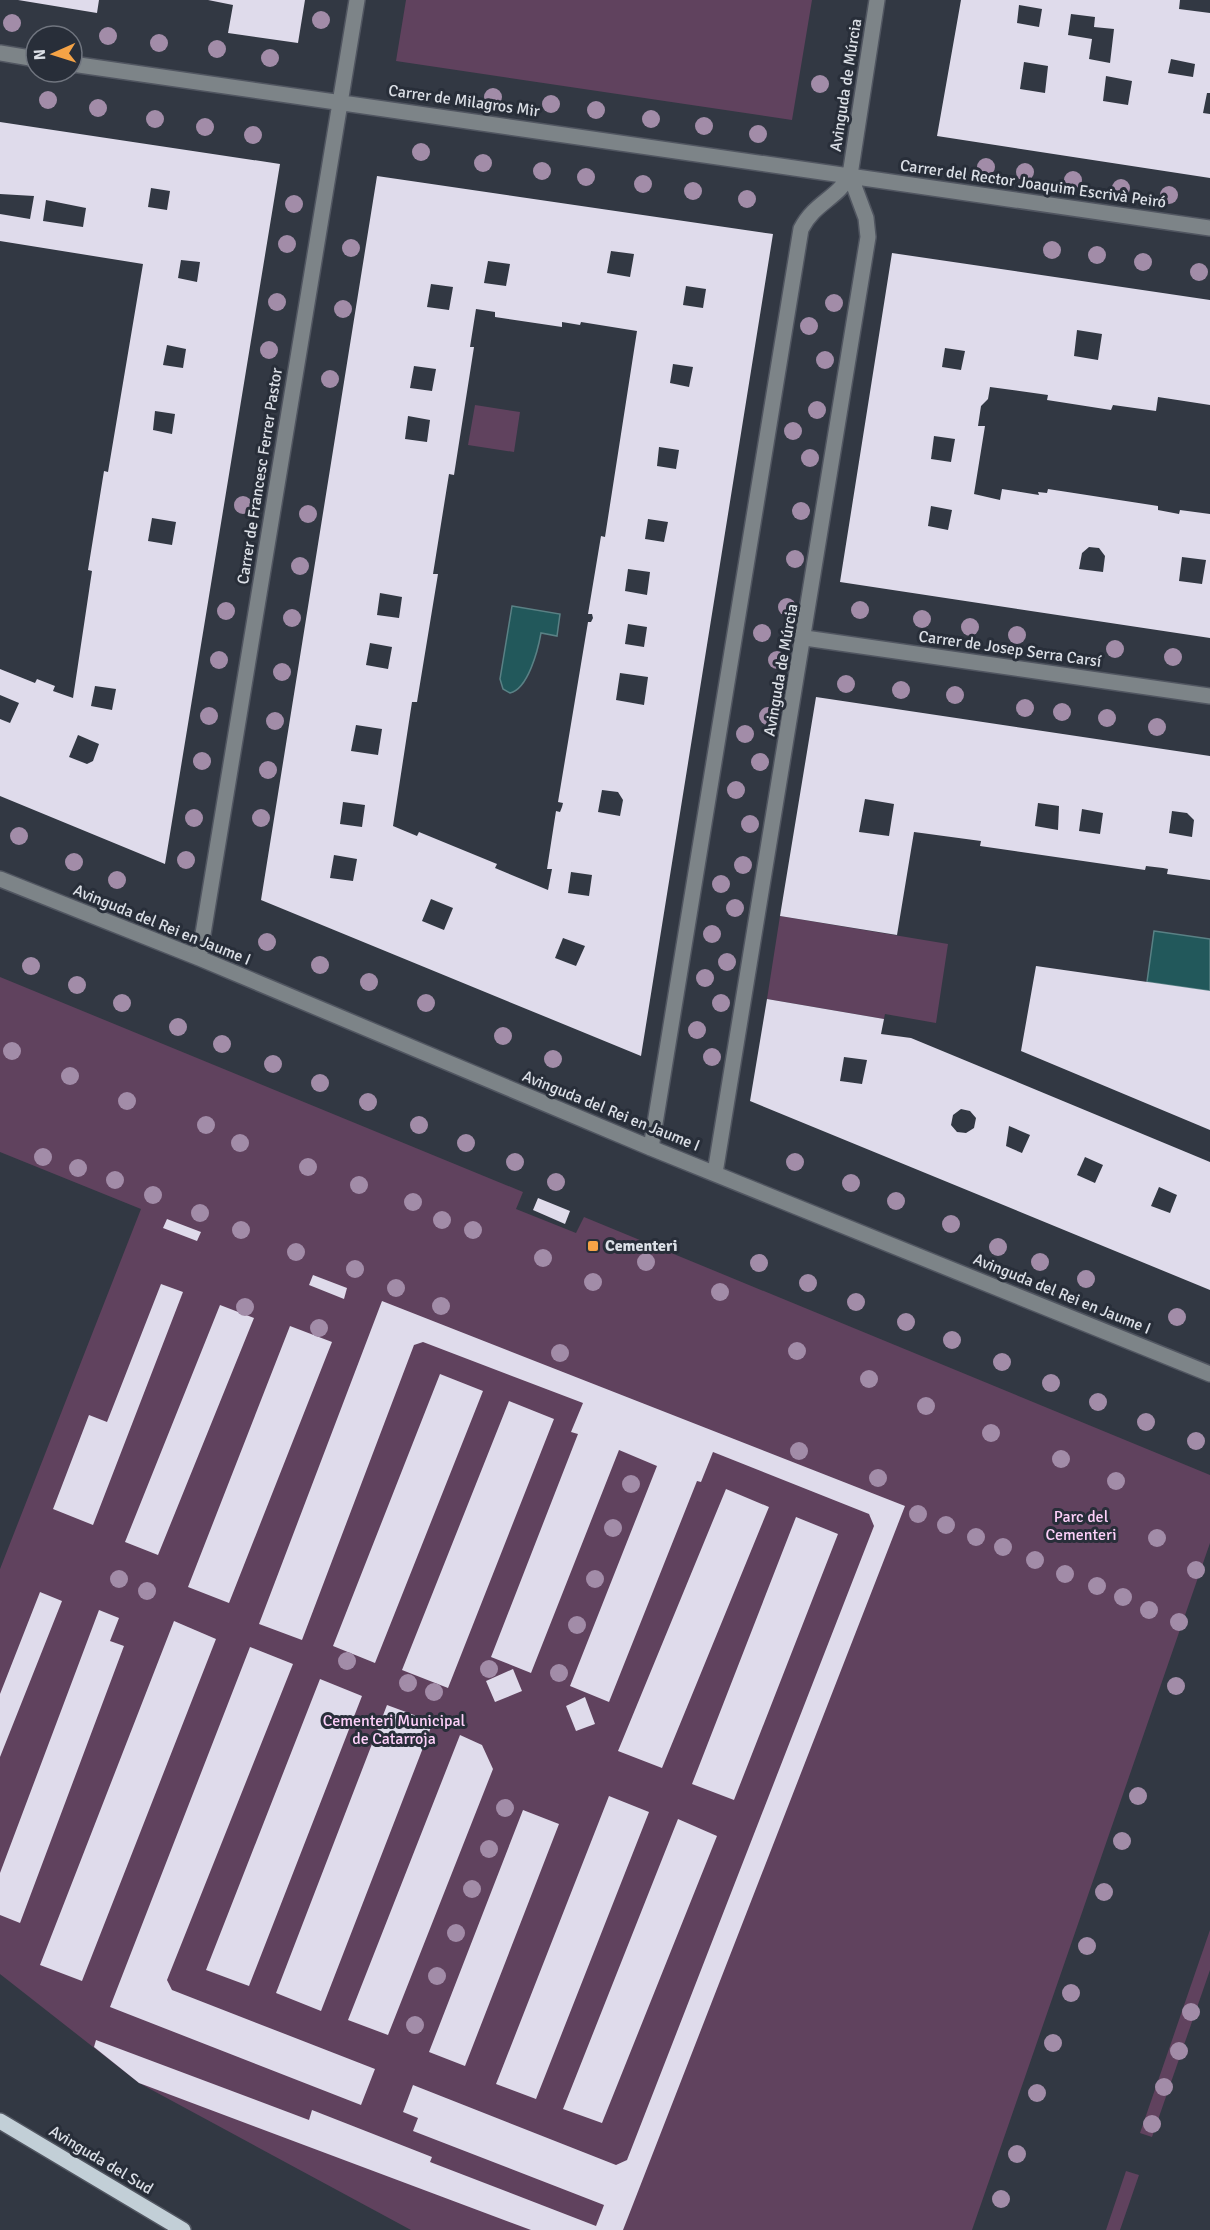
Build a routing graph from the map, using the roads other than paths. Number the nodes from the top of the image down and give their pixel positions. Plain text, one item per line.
1 (357, 0) edge
2 (877, 0) edge
3 (0, 53) edge
4 (24, 56) edge
5 (84, 66) edge
6 (340, 102) junction
7 (850, 175) junction
8 (1210, 228) edge
9 (805, 639) junction
10 (1210, 696) edge
11 (0, 879) edge
12 (199, 958) junction
13 (651, 1148) junction
14 (715, 1173) junction
15 (1210, 1374) edge
16 (0, 2121) edge
17 (183, 2230) edge

1 - 6 street, Carrer de Francesc Ferrer Pastor
2 - 7 street, Avinguda de Múrcia
3 - 4 street
5 - 6 street, Carrer de Milagros Mir
6 - 7 street, Carrer de Milagros Mir
6 - 12 street, Carrer de Francesc Ferrer Pastor
7 - 8 street, Carrer del Rector Joaquim Escrivà Peiró
7 - 9 street, Avinguda de Múrcia
7 - 13 street, Avinguda de Múrcia
9 - 10 street, Carrer de Josep Serra Carsí
9 - 14 street, Avinguda de Múrcia
11 - 12 street, Avinguda del Rei en Jaume I
12 - 13 street, Avinguda del Rei en Jaume I
13 - 14 street, Avinguda del Rei en Jaume I
14 - 15 street, Avinguda del Rei en Jaume I
16 - 17 main road, Avinguda del Sud

